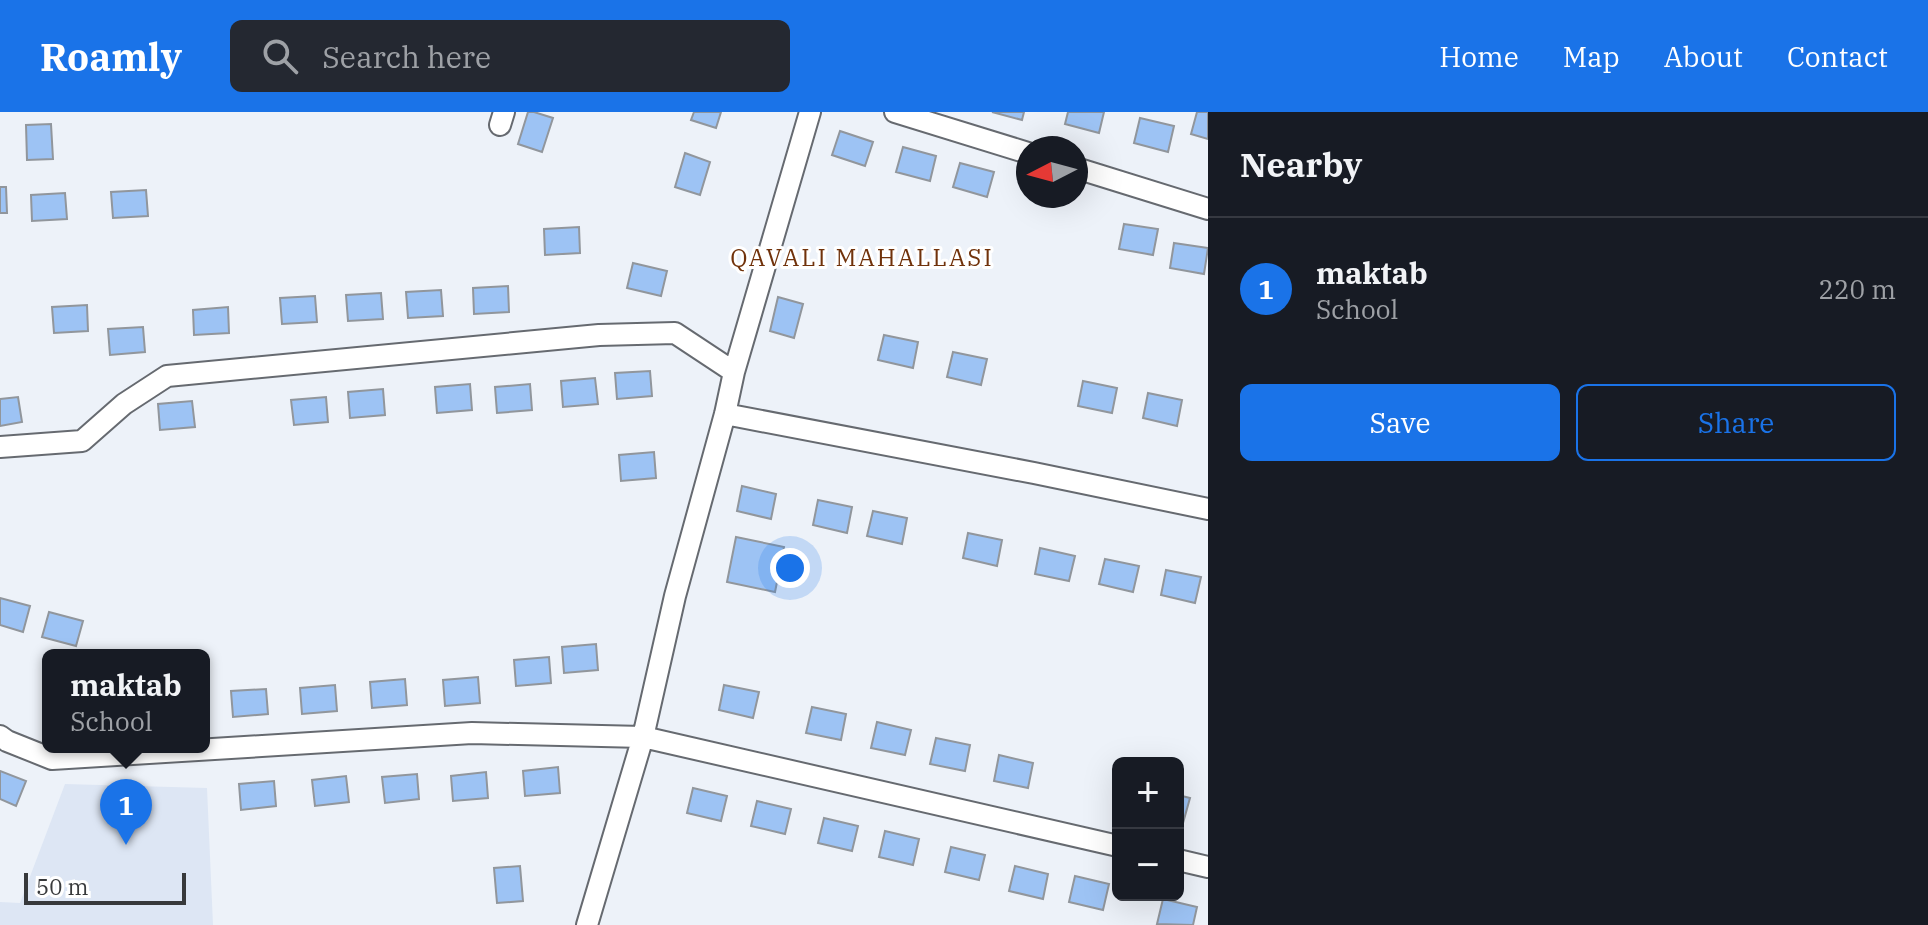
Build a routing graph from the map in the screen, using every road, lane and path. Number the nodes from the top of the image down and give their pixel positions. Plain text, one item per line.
1 (810, 112) edge
2 (895, 112) edge
3 (1016, 149) edge
4 (1088, 172) edge
5 (1208, 209) edge
6 (734, 372) junction
7 (725, 414) junction
8 (0, 447) edge
9 (1208, 509) edge
10 (0, 736) edge
11 (643, 737) junction
12 (210, 749) edge
13 (149, 753) edge
14 (1112, 845) edge
15 (1184, 861) edge
16 (1208, 867) edge
17 (587, 925) edge

1 - 6 street
2 - 3 street
4 - 5 street
6 - 7 street
6 - 8 street
7 - 9 street
7 - 11 street
10 - 13 street
11 - 12 street
11 - 14 street
11 - 17 street
15 - 16 street

